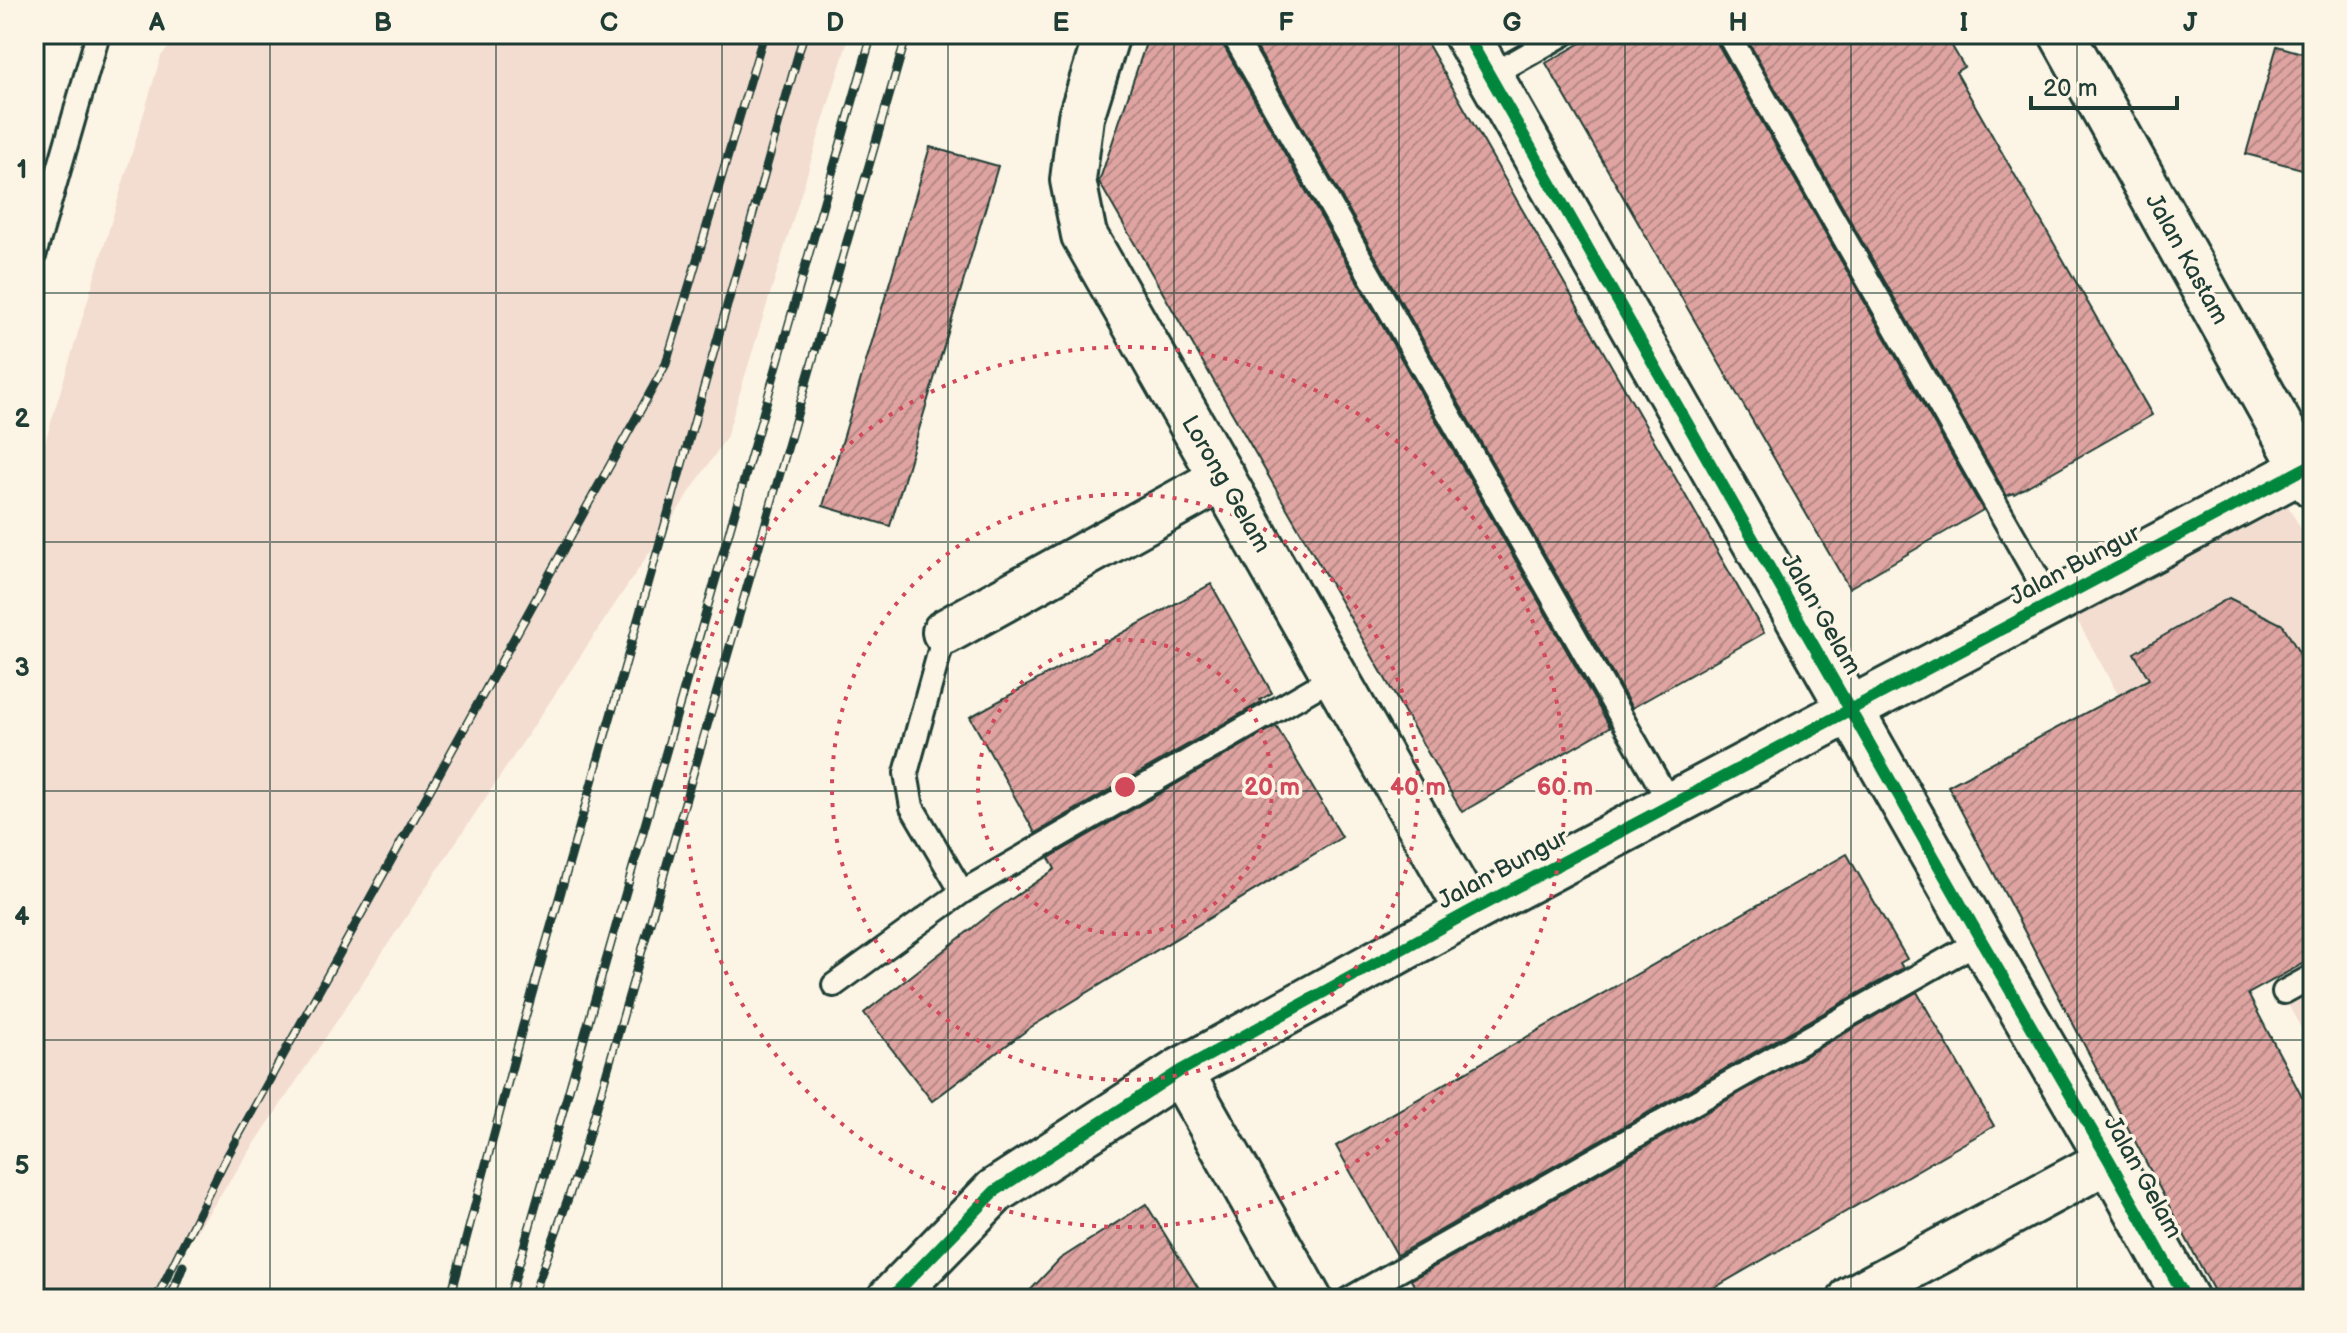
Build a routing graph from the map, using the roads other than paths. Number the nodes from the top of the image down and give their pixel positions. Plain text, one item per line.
1 (98, 34) edge
2 (1107, 34) edge
3 (1233, 34) edge
4 (1466, 34) edge
5 (1564, 34) edge
6 (1728, 34) edge
7 (2062, 34) edge
8 (1490, 76) junction
9 (34, 256) edge
10 (2310, 472) edge
11 (1223, 478) junction
12 (2052, 603) junction
13 (945, 632) joint
14 (1335, 676) junction
15 (1850, 709) junction
16 (1671, 805) junction
17 (962, 892) junction
18 (1469, 912) junction
19 (1981, 940) junction
20 (2313, 976) edge
21 (834, 985) dead end
22 (2284, 992) dead end
23 (1180, 1071) junction
24 (2109, 1160) junction
25 (890, 1299) edge
26 (1309, 1299) edge
27 (1349, 1299) edge
28 (1851, 1299) edge
29 (2186, 1299) edge

1 - 9 lane
2 - 11 street, Lorong Gelam
3 - 16 lane
4 - 8 street, Jalan Gelam
5 - 8 lane
6 - 12 lane
7 - 10 street, Jalan Kastam
8 - 15 street, Jalan Gelam
10 - 12 street, Jalan Bungur
11 - 13 street
11 - 14 street, Lorong Gelam
12 - 15 street, Jalan Bungur
13 - 17 lane
14 - 17 lane
14 - 18 street, Lorong Gelam
15 - 16 street, Jalan Bungur
15 - 19 street, Jalan Gelam
16 - 18 street, Jalan Bungur
17 - 21 lane
18 - 23 street, Jalan Bungur
19 - 24 street, Jalan Gelam
19 - 27 lane
20 - 22 lane
23 - 25 street, Jalan Bungur
23 - 26 street
24 - 28 street
24 - 29 street, Jalan Gelam

